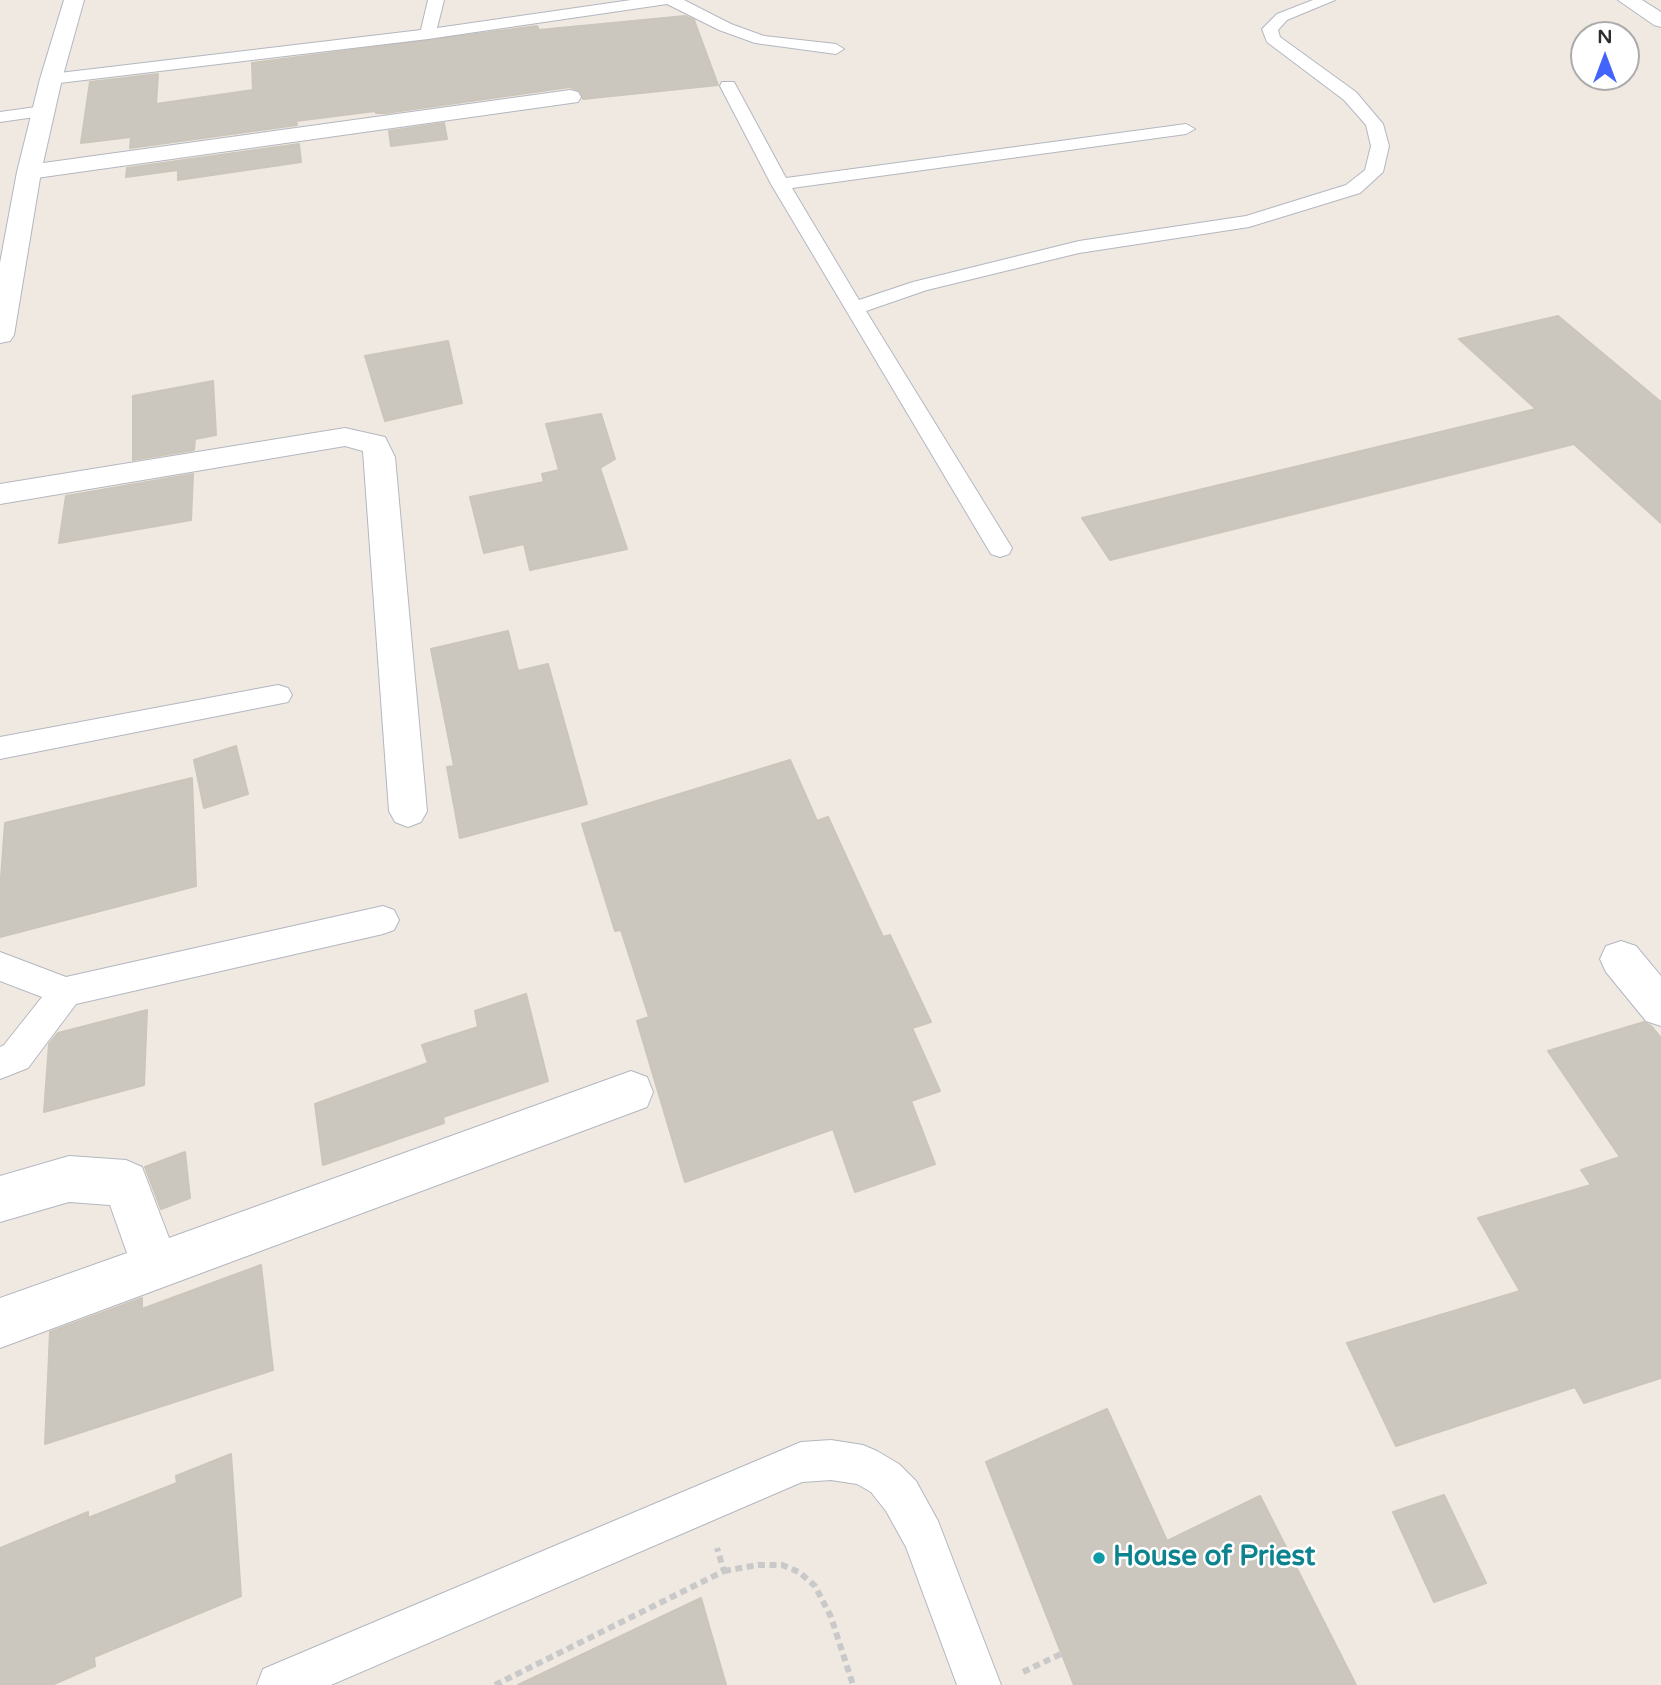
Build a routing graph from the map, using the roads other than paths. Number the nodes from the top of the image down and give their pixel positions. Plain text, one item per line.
1 (74, 0) edge
2 (436, 0) edge
3 (663, 0) edge
4 (672, 0) edge
5 (1327, 0) edge
6 (1628, 0) edge
7 (1661, 21) edge
8 (428, 34) junction
9 (836, 49) dead end
10 (51, 79) junction
11 (728, 86) dead end
12 (570, 97) dead end
13 (43, 111) junction
14 (0, 117) edge
15 (1186, 129) dead end
16 (29, 172) junction
17 (780, 184) junction
18 (6, 263) edge
19 (854, 308) junction
20 (0, 335) edge
21 (0, 494) edge
22 (1000, 548) dead end
23 (278, 695) dead end
24 (0, 748) edge
25 (408, 811) dead end
26 (383, 920) dead end
27 (1621, 959) dead end
28 (0, 966) edge
29 (65, 992) junction
30 (1661, 1007) edge
31 (0, 1063) edge
32 (631, 1092) dead end
33 (0, 1199) edge
34 (155, 1266) junction
35 (0, 1323) edge
36 (997, 1680) edge
37 (279, 1685) edge

1 - 10 street
2 - 8 lane
3 - 8 lane
4 - 9 lane
5 - 19 lane
6 - 7 street
8 - 10 lane
10 - 13 street
11 - 17 lane
12 - 16 street
13 - 14 lane
13 - 16 street
15 - 17 lane
16 - 18 street
17 - 19 lane
18 - 20 street
19 - 22 lane
21 - 25 street
23 - 24 lane
26 - 29 lane
27 - 30 street
28 - 29 lane
29 - 31 lane
32 - 34 street
33 - 34 street
34 - 35 street
36 - 37 lane

